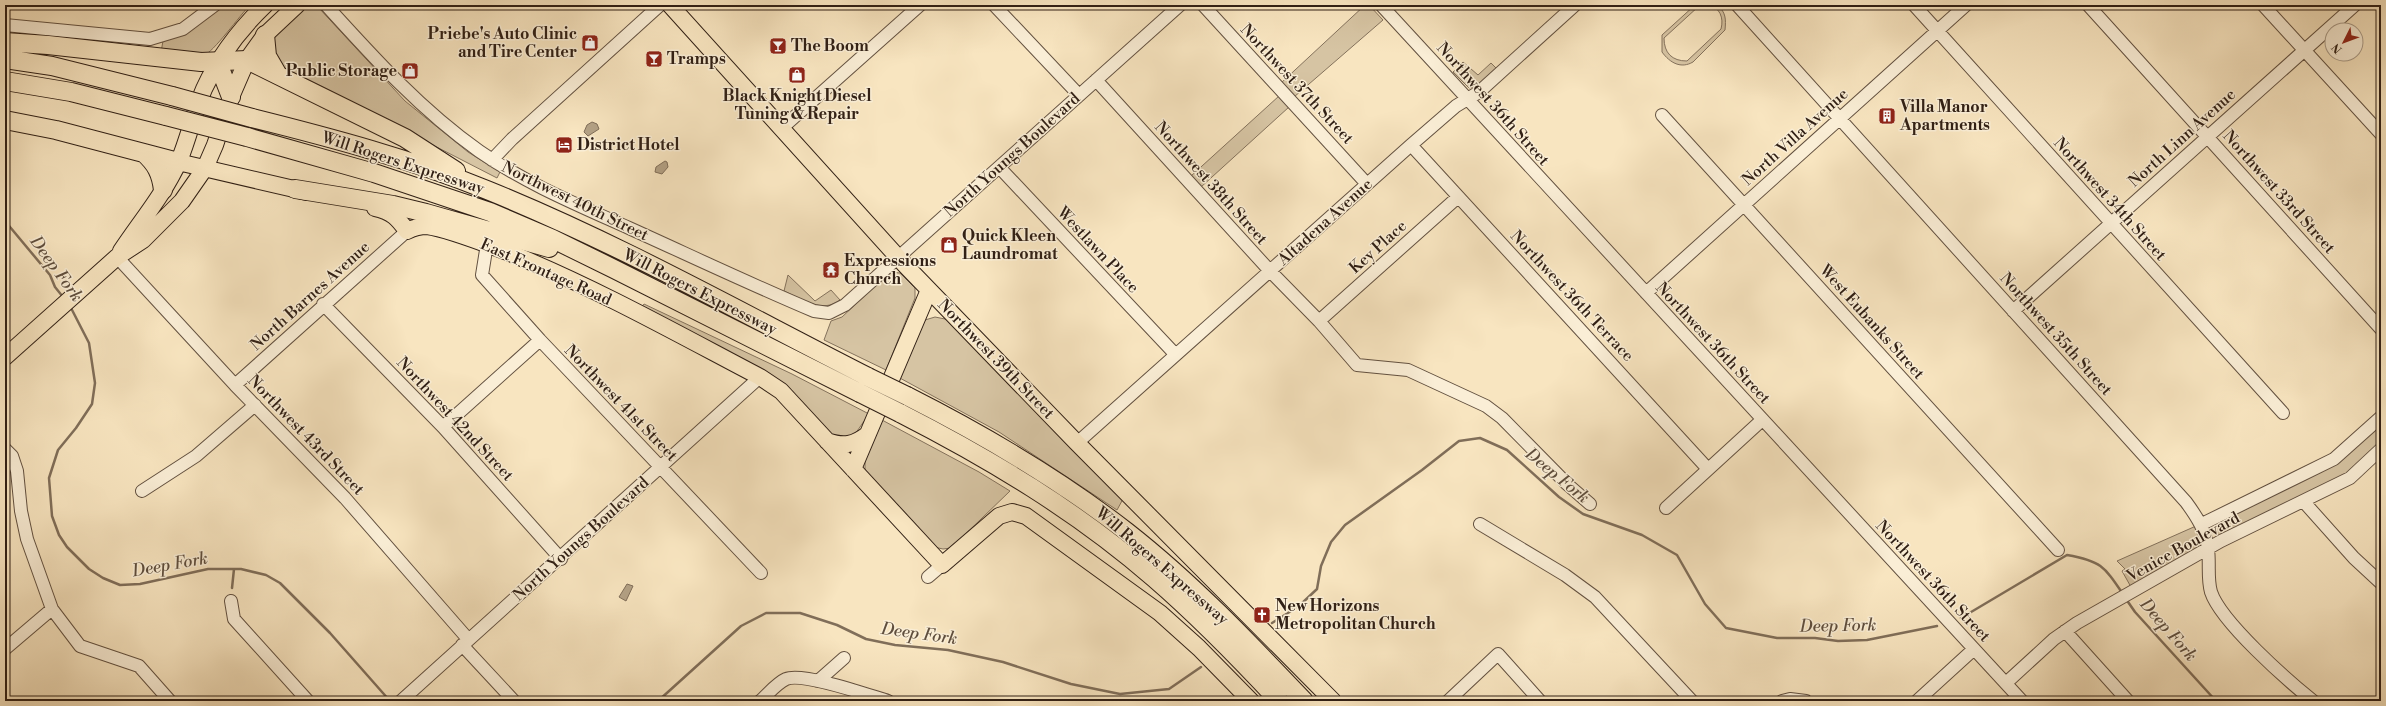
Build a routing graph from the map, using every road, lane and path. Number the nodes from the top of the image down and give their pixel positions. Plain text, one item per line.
1 (215, 5) edge
2 (265, 5) edge
3 (297, 5) edge
4 (326, 5) edge
5 (660, 5) edge
6 (670, 5) edge
7 (920, 5) edge
8 (994, 5) edge
9 (1180, 5) edge
10 (1203, 5) edge
11 (1381, 5) edge
12 (1737, 5) edge
13 (1914, 5) edge
14 (1966, 5) edge
15 (2088, 5) edge
16 (2264, 5) edge
17 (2354, 5) edge
18 (1567, 7) edge
19 (5, 25) edge
20 (1936, 32) junction
21 (265, 35) junction
22 (5, 42) edge
23 (2304, 50) junction
24 (5, 59) edge
25 (247, 60) junction
26 (218, 63) junction
27 (278, 75) junction
28 (1096, 80) junction
29 (5, 81) edge
30 (1079, 95) junction
31 (231, 97) junction
32 (1467, 99) junction
33 (1662, 116) dead end
34 (1839, 118) junction
35 (5, 120) edge
36 (782, 128) junction
37 (189, 134) junction
38 (2381, 134) edge
39 (2208, 137) junction
40 (1411, 145) junction
41 (144, 153) junction
42 (492, 160) junction
43 (178, 162) junction
44 (205, 168) junction
45 (998, 168) junction
46 (227, 175) junction
47 (1367, 184) junction
48 (194, 187) junction
49 (295, 189) junction
50 (163, 190) junction
51 (487, 190) junction
52 (1458, 197) junction
53 (1743, 204) junction
54 (2110, 224) junction
55 (407, 231) junction
56 (488, 244) junction
57 (117, 257) junction
58 (897, 257) junction
59 (614, 269) junction
60 (1270, 270) junction
61 (929, 290) junction
62 (1646, 293) junction
63 (323, 304) junction
64 (844, 305) joint
65 (2013, 311) junction
66 (1319, 321) junction
67 (2381, 329) edge
68 (540, 340) junction
69 (1175, 354) junction
70 (5, 357) edge
71 (760, 377) junction
72 (235, 385) junction
73 (255, 405) junction
74 (2283, 413) dead end
75 (2381, 417) edge
76 (1762, 420) junction
77 (442, 427) junction
78 (868, 434) junction
79 (827, 442) junction
80 (1077, 443) junction
81 (5, 449) edge
82 (2381, 449) edge
83 (660, 467) junction
84 (853, 469) junction
85 (1708, 469) junction
86 (142, 491) dead end
87 (2304, 502) junction
88 (1590, 504) dead end
89 (1666, 508) dead end
90 (1480, 524) dead end
91 (2202, 524) junction
92 (2208, 548) junction
93 (2058, 550) dead end
94 (561, 559) junction
95 (942, 565) junction
96 (761, 573) dead end
97 (928, 577) dead end
98 (2381, 583) edge
99 (231, 601) dead end
100 (52, 609) junction
101 (2065, 631) junction
102 (465, 642) junction
103 (5, 649) edge
104 (1974, 649) junction
105 (844, 658) dead end
106 (818, 681) junction
107 (2006, 683) junction
108 (170, 701) edge
109 (308, 701) edge
110 (401, 701) edge
111 (514, 701) edge
112 (760, 701) edge
113 (888, 701) edge
114 (1251, 701) edge
115 (1279, 701) edge
116 (1304, 701) edge
117 (1333, 701) edge
118 (1448, 701) edge
119 (1540, 701) edge
120 (1692, 701) edge
121 (1782, 701) edge
122 (1806, 701) edge
123 (1917, 701) edge
124 (2022, 701) edge
125 (2128, 701) edge
126 (2313, 701) edge

1 - 19 street
2 - 26 main road
3 - 21 main road
4 - 42 street, Northwest 40th Street
5 - 42 street
6 - 36 main road, Northwest 39th Street
7 - 36 street
8 - 30 street
9 - 28 street, North Youngs Boulevard
10 - 47 street, Northwest 37th Street
11 - 32 street, Northwest 36th Street
12 - 34 street, Northwest 35th Street
13 - 20 street, Northwest 34th Street
14 - 20 street, North Villa Avenue
15 - 39 street, Northwest 33rd Street
16 - 23 street
17 - 23 street, North Linn Avenue
18 - 32 street, Altadena Avenue
20 - 34 street, North Villa Avenue
20 - 54 street, Northwest 34th Street
21 - 25 main road
21 - 27 highway
22 - 26 highway
23 - 38 street
23 - 39 street, North Linn Avenue
24 - 51 highway, Will Rogers Expressway, bridge
25 - 26 highway
25 - 27 highway
25 - 31 main road
26 - 31 highway
26 - 37 main road
27 - 51 highway
28 - 30 street, North Youngs Boulevard
28 - 60 street, Northwest 38th Street
29 - 59 highway, Will Rogers Expressway, bridge
30 - 45 street, North Youngs Boulevard
31 - 44 main road
32 - 40 street, Altadena Avenue
32 - 62 street, Northwest 36th Street
33 - 53 street, West Eubanks Street
34 - 53 street, North Villa Avenue
34 - 65 street, Northwest 35th Street
35 - 41 highway
36 - 58 main road, Northwest 39th Street
37 - 43 main road
37 - 44 main road
39 - 54 street, North Linn Avenue
39 - 67 street, Northwest 33rd Street
40 - 47 street, Altadena Avenue
40 - 52 street, Northwest 36th Terrace
41 - 43 highway
41 - 50 highway
42 - 64 street, Northwest 40th Street
43 - 44 main road
43 - 50 main road
44 - 46 main road
44 - 48 main road
45 - 58 street, North Youngs Boulevard
45 - 69 street, Westlawn Place
46 - 48 main road
46 - 49 main road
47 - 60 street, Altadena Avenue
48 - 57 main road
49 - 55 main road
49 - 59 highway
50 - 57 main road
51 - 116 highway, Will Rogers Expressway, bridge
52 - 66 street, Key Place
52 - 85 street, Northwest 36th Terrace
53 - 62 street, North Villa Avenue
53 - 93 street, West Eubanks Street
54 - 65 street, North Linn Avenue
54 - 74 street, Northwest 34th Street
55 - 56 main road, East Frontage Road
55 - 63 street, North Barnes Avenue
56 - 68 street, Northwest 41st Street
56 - 71 main road, East Frontage Road
57 - 70 main road
57 - 72 street, Northwest 43rd Street
58 - 61 main road, Northwest 39th Street
58 - 64 street, North Youngs Boulevard
59 - 115 highway, Will Rogers Expressway, bridge
60 - 66 street, Northwest 38th Street
60 - 69 street, Altadena Avenue
61 - 78 main road
61 - 80 main road, Northwest 39th Street
62 - 76 street, Northwest 36th Street
63 - 72 street, North Barnes Avenue
63 - 77 street, Northwest 42nd Street
65 - 91 street, Northwest 35th Street
66 - 88 street, Northwest 38th Street
68 - 77 street
68 - 83 street, Northwest 41st Street
69 - 80 street, Altadena Avenue
71 - 79 main road, East Frontage Road
71 - 83 street, North Youngs Boulevard
72 - 73 street, Northwest 43rd Street
73 - 86 street
73 - 102 street, Northwest 43rd Street
75 - 91 street, Venice Boulevard
76 - 85 street
76 - 104 street, Northwest 36th Street
77 - 94 street, Northwest 42nd Street
78 - 79 main road
78 - 84 main road
79 - 84 main road, East Frontage Road
80 - 117 main road, Northwest 39th Street
81 - 100 street
82 - 87 street, Venice Boulevard
83 - 94 street, North Youngs Boulevard
83 - 96 street, Northwest 41st Street
84 - 95 main road
85 - 89 street
87 - 92 street, Venice Boulevard
87 - 98 street
90 - 120 street
91 - 92 street, Northwest 35th Street
92 - 101 street, Venice Boulevard
92 - 126 street, Northwest 35th Street
94 - 102 street, North Youngs Boulevard
95 - 97 street
95 - 114 main road
99 - 109 street
100 - 103 street
100 - 108 street
101 - 107 street, Venice Boulevard
101 - 125 street
102 - 110 street, North Youngs Boulevard
102 - 111 street, Northwest 43rd Street
104 - 107 street, Northwest 36th Street
104 - 123 street
105 - 106 street
106 - 112 street
106 - 113 street
107 - 124 street, Northwest 36th Street
118 - 119 street
121 - 122 street

